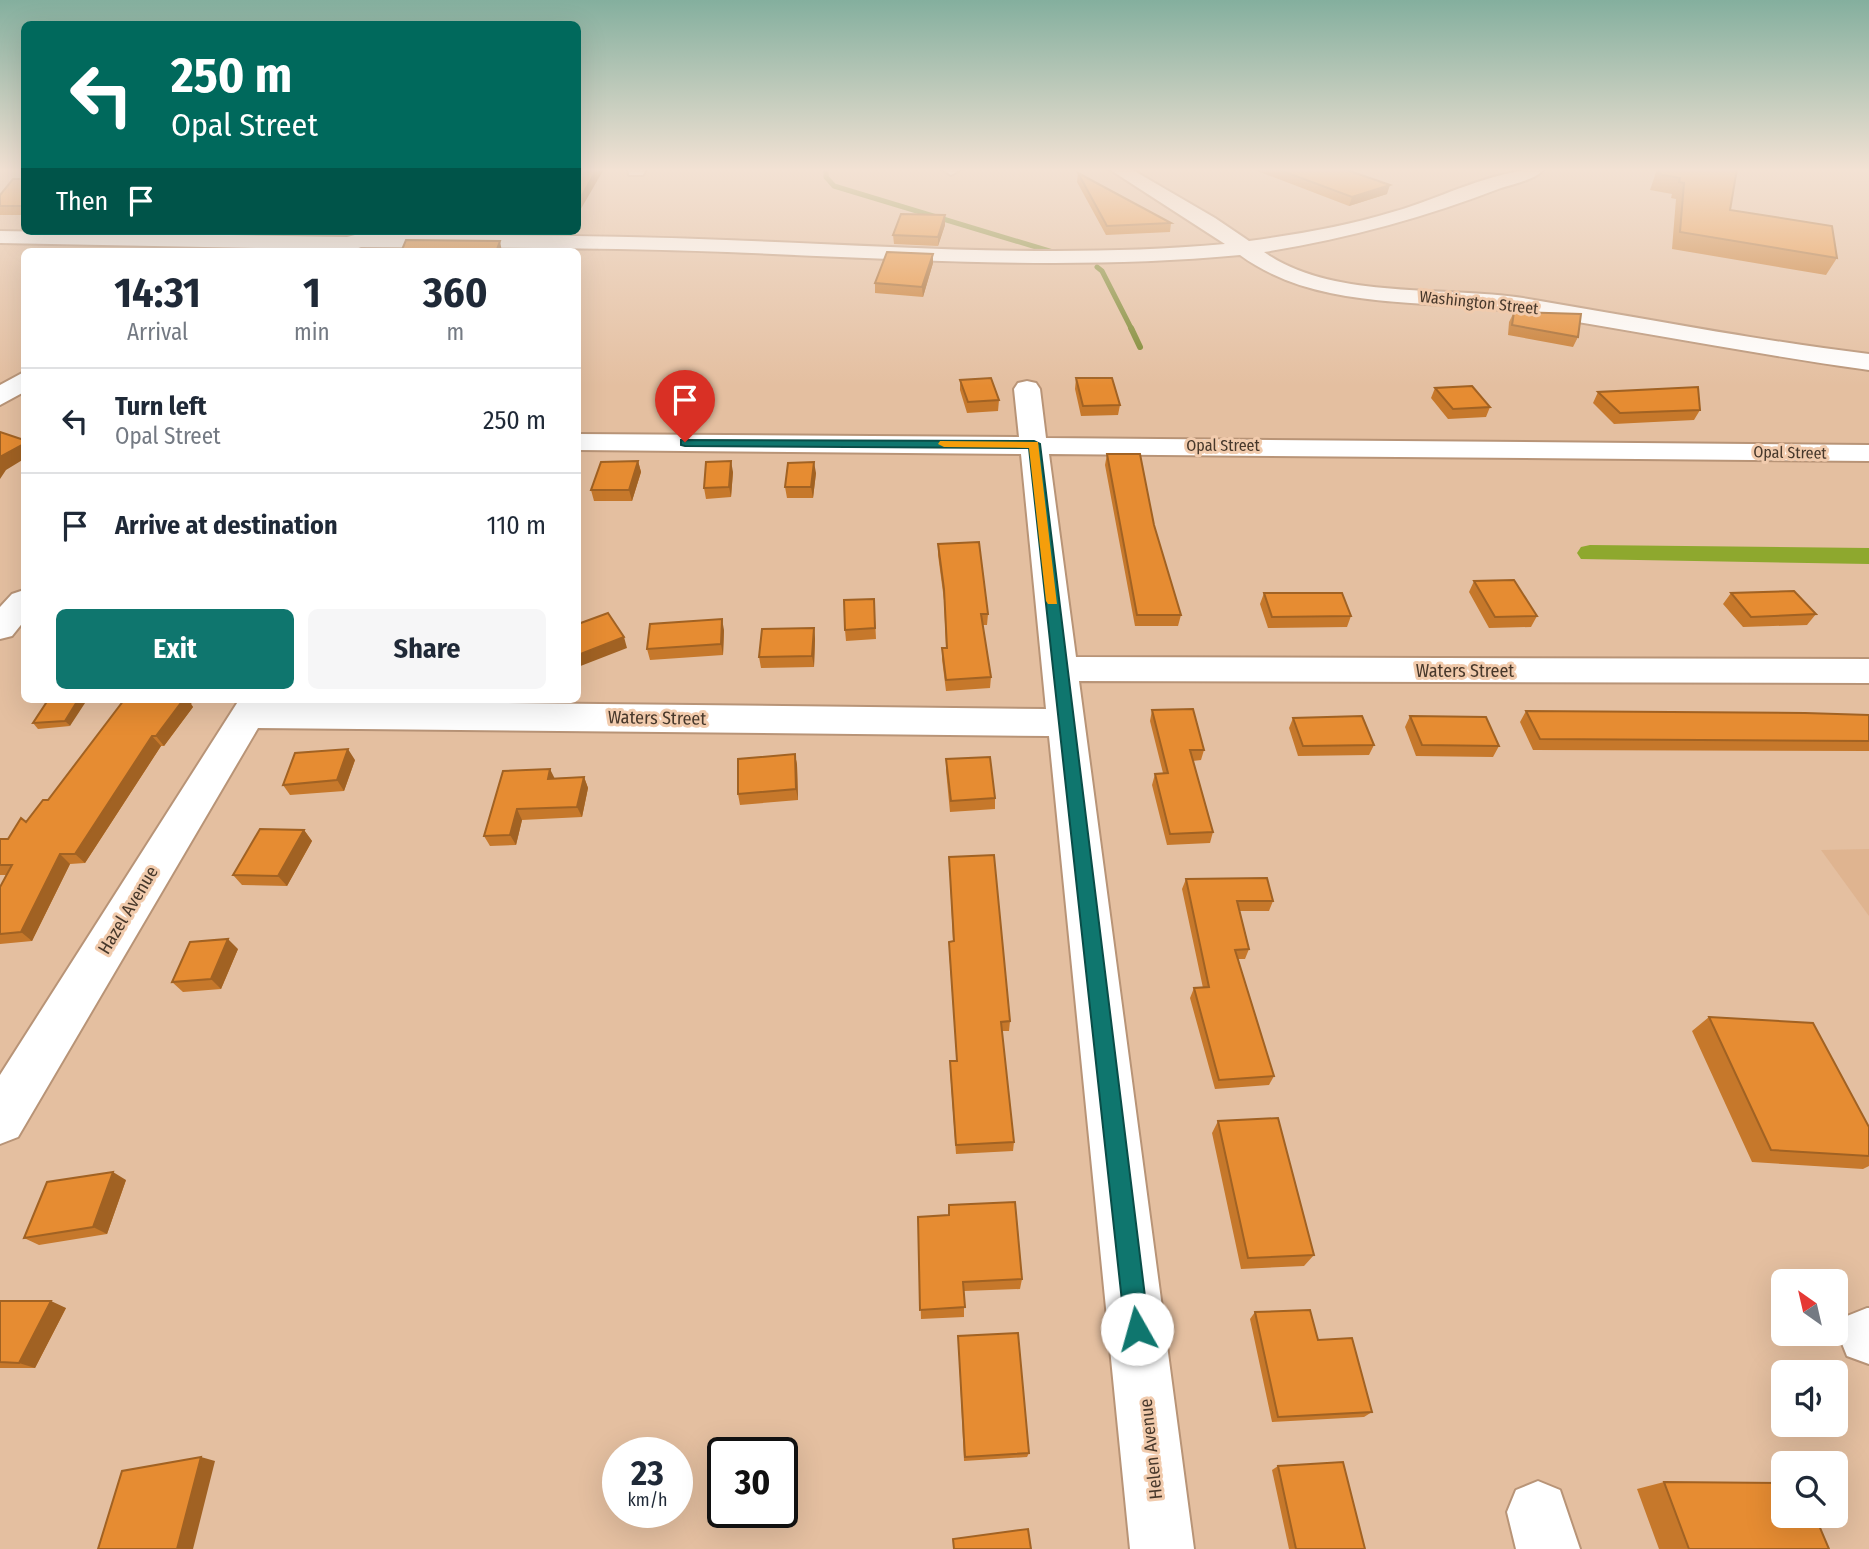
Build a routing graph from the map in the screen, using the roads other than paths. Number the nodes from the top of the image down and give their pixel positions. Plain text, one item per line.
1 (142, 241) edge
2 (1234, 241) edge
3 (1285, 241) edge
4 (355, 242) edge
5 (622, 243) junction
6 (188, 247) edge
7 (1245, 248) junction
8 (581, 263) edge
9 (1869, 362) edge
10 (21, 382) edge
11 (1027, 389) dead end
12 (0, 397) edge
13 (581, 442) edge
14 (1034, 444) junction
15 (1869, 453) edge
16 (21, 604) edge
17 (0, 628) edge
18 (1060, 669) junction
19 (1869, 671) edge
20 (252, 708) edge
21 (1068, 723) junction
22 (0, 1120) edge
23 (1162, 1549) edge

1 - 6 street
2 - 7 street, Washington Street
3 - 7 street
4 - 5 street
4 - 6 street
5 - 7 street
5 - 8 street
7 - 9 street, Washington Street
10 - 12 street
11 - 14 street, Helen Avenue
13 - 14 street, Opal Street
14 - 15 street, Opal Street
14 - 18 street, Helen Avenue
16 - 17 street
18 - 19 street, Waters Street
18 - 21 street, Helen Avenue
20 - 21 street, Waters Street
20 - 22 street, Hazel Avenue
21 - 23 street, Helen Avenue

